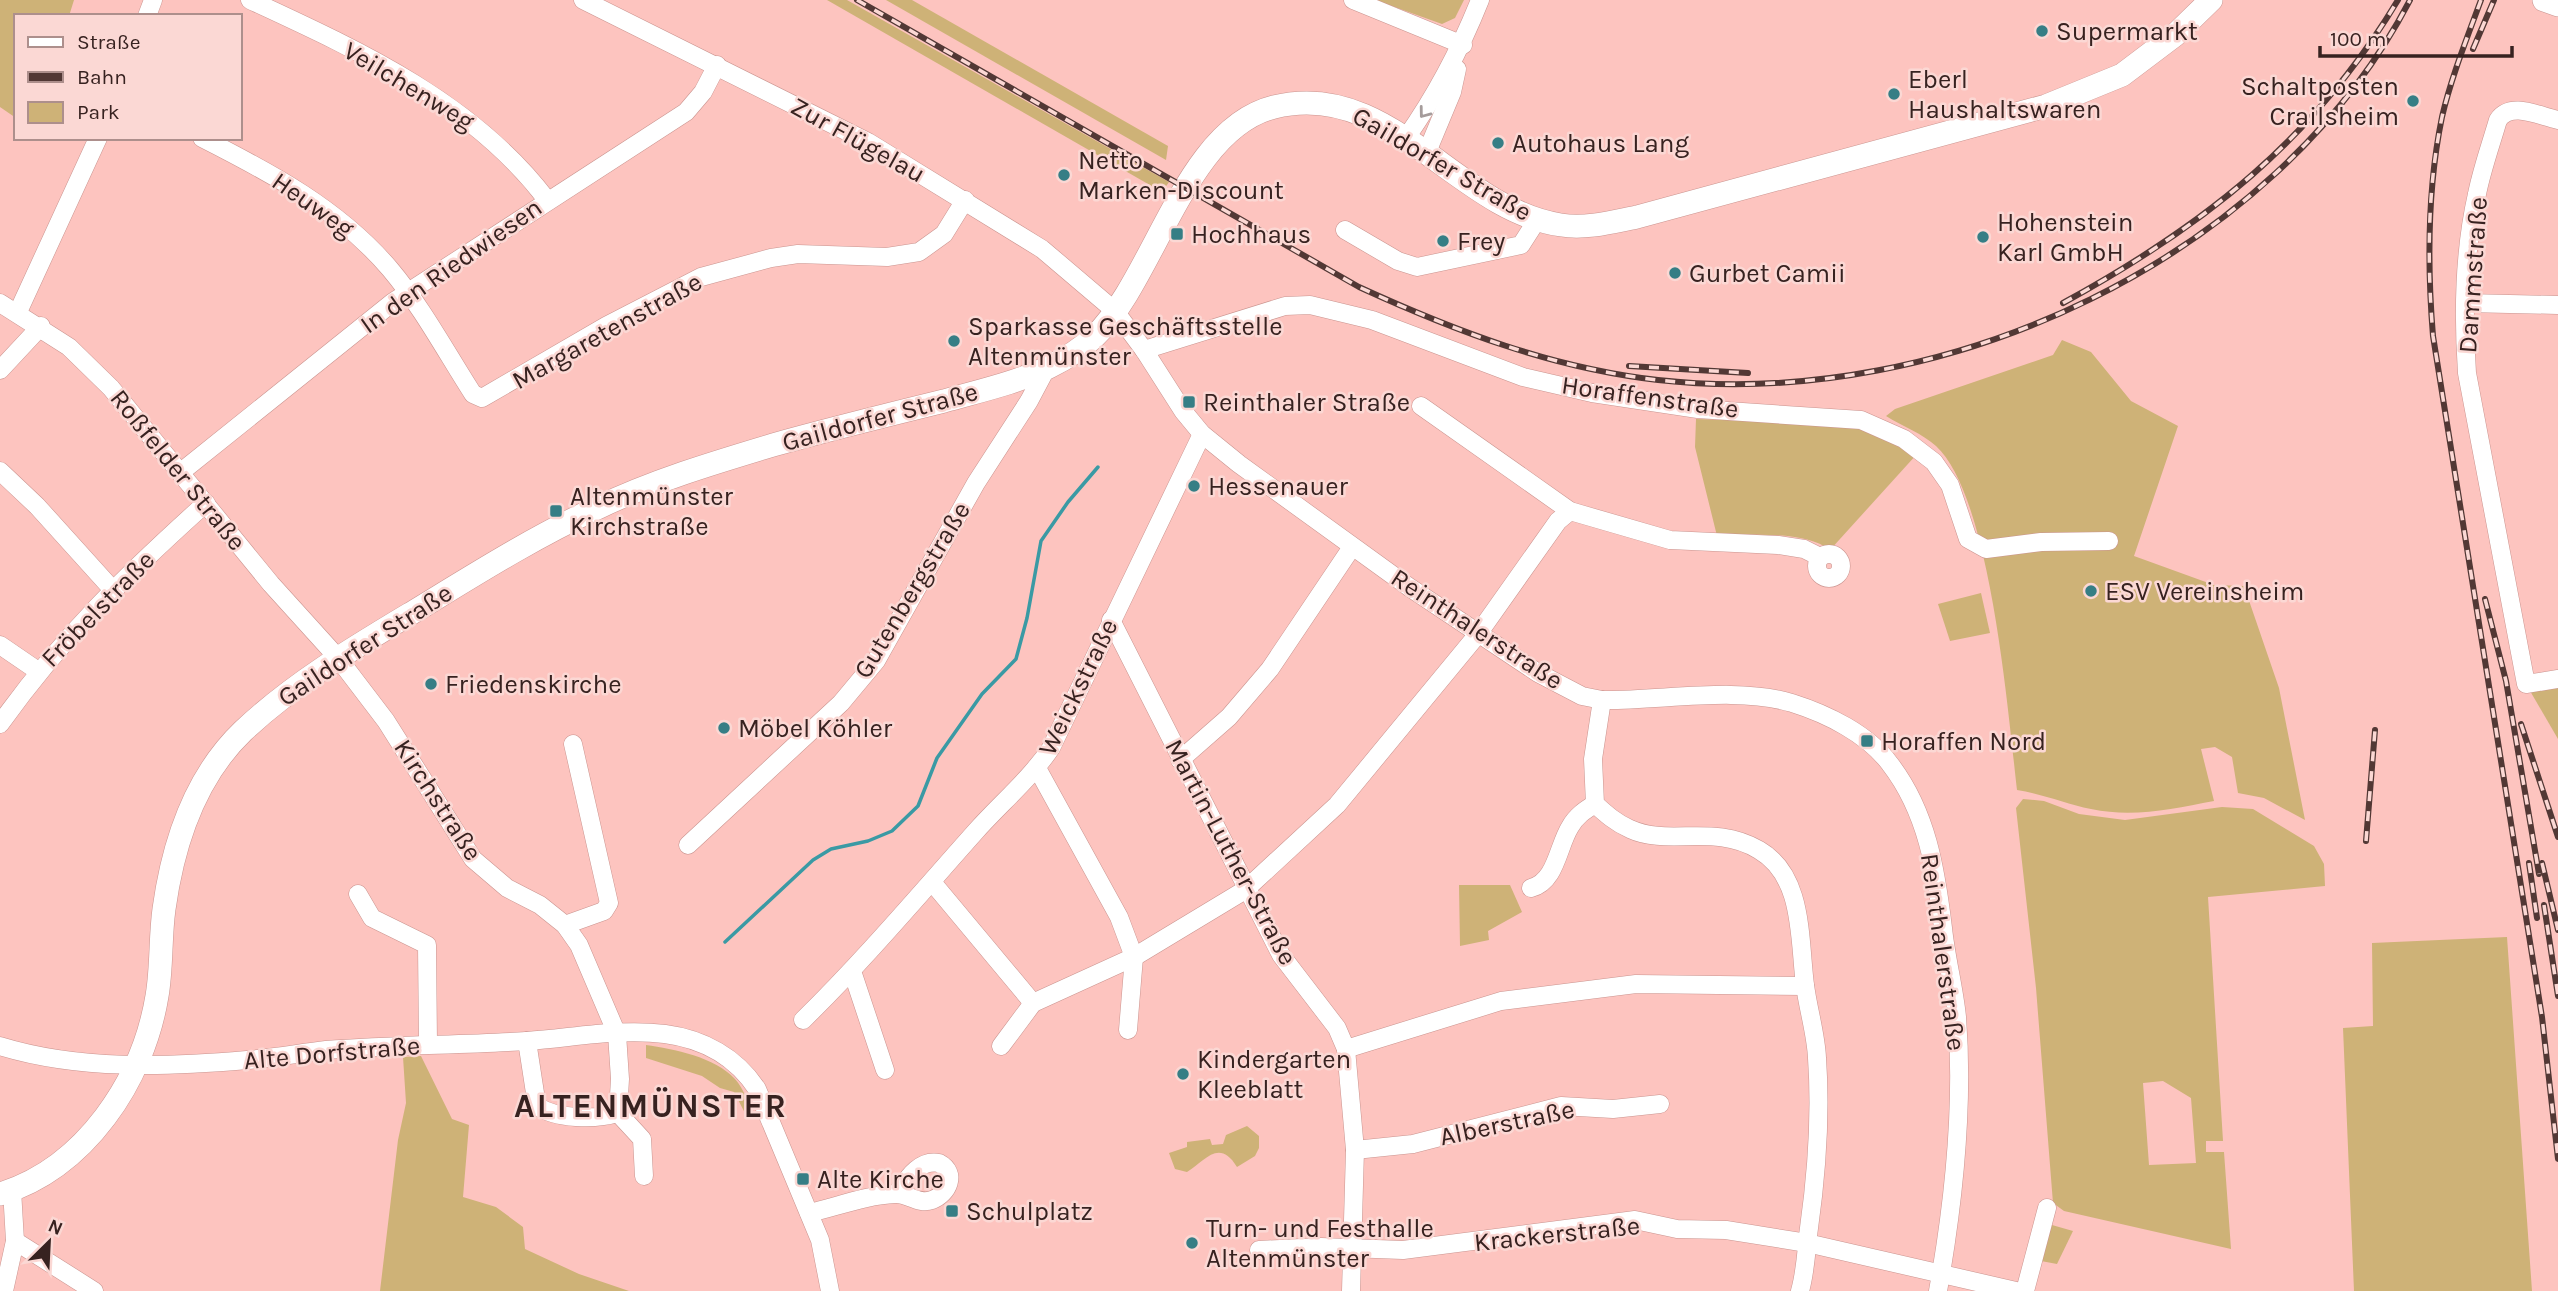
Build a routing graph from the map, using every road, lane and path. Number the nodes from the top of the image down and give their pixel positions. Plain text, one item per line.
1 (250, 0) edge
2 (583, 0) edge
3 (1353, 0) edge
4 (1480, 0) edge
5 (2209, 0) edge
6 (2544, 0) edge
7 (2558, 5) edge
8 (1463, 45) junction
9 (717, 65) junction
10 (2558, 120) edge
11 (1406, 138) junction
12 (97, 140) edge
13 (206, 140) edge
14 (1427, 152) junction
15 (547, 200) junction
16 (965, 201) junction
17 (1537, 220) junction
18 (1345, 230) dead end
19 (408, 292) junction
20 (0, 303) edge
21 (2466, 303) junction
22 (2558, 305) edge
23 (1115, 311) junction
24 (19, 312) junction
25 (41, 326) junction
26 (1144, 350) junction
27 (1046, 369) junction
28 (0, 370) edge
29 (1421, 406) dead end
30 (1202, 434) junction
31 (0, 471) edge
32 (181, 472) junction
33 (206, 503) junction
34 (1570, 511) junction
35 (2109, 541) dead end
36 (1352, 547) junction
37 (1820, 557) dead end
38 (112, 589) junction
39 (1111, 620) junction
40 (1478, 634) junction
41 (0, 645) edge
42 (338, 658) junction
43 (38, 671) junction
44 (2558, 679) edge
45 (1602, 700) junction
46 (0, 724) edge
47 (573, 744) dead end
48 (1180, 760) junction
49 (1037, 768) junction
50 (1595, 804) junction
51 (688, 845) dead end
52 (932, 882) junction
53 (1531, 888) dead end
54 (1245, 890) junction
55 (358, 894) dead end
56 (565, 925) junction
57 (1134, 957) junction
58 (852, 971) junction
59 (1805, 986) junction
60 (1033, 1003) junction
61 (803, 1020) dead end
62 (1128, 1030) dead end
63 (617, 1034) junction
64 (527, 1041) junction
65 (428, 1044) junction
66 (0, 1046) edge
67 (1001, 1046) dead end
68 (1346, 1049) junction
69 (136, 1063) junction
70 (885, 1070) dead end
71 (1660, 1104) dead end
72 (618, 1113) junction
73 (1355, 1150) junction
74 (644, 1177) dead end
75 (6, 1192) edge
76 (897, 1194) dead end
77 (2047, 1208) dead end
78 (809, 1213) junction
79 (15, 1241) junction
80 (1807, 1243) junction
81 (1352, 1248) junction
82 (1259, 1250) dead end
83 (1939, 1282) edge
84 (4, 1291) edge
85 (94, 1291) edge
86 (830, 1291) edge
87 (1351, 1291) edge
88 (1800, 1291) edge
89 (2016, 1291) edge
90 (2025, 1291) edge

1 - 15 street, Veilchenweg
2 - 9 street, Zur Flügelau
3 - 8 street
4 - 8 street
5 - 17 main road, Gaildorfer Straße
6 - 7 main road
8 -> 11 street
8 - 14 street
9 - 15 street, In den Riedwiesen
9 - 16 street, Zur Flügelau
10 - 21 street, Dammstraße
11 - 14 main road, Gaildorfer Straße
11 - 23 main road, Gaildorfer Straße
12 - 24 street
13 - 19 street, Heuweg
14 - 17 main road, Gaildorfer Straße
15 - 19 street, In den Riedwiesen
16 - 19 street, Margaretenstraße
16 - 23 street, Zur Flügelau
17 - 18 street
19 - 32 street, In den Riedwiesen
20 - 24 street, Roßfelder Straße
21 - 22 street
21 - 44 street, Dammstraße
23 - 26 street, Reinthalerstraße
23 - 27 main road, Gaildorfer Straße
24 - 25 street, Roßfelder Straße
25 - 28 street
25 - 32 street, Roßfelder Straße
26 - 30 street, Reinthalerstraße
26 - 35 street, Horaffenstraße
27 - 42 main road, Gaildorfer Straße
27 - 51 street, Gutenbergstraße
29 - 34 street
30 - 36 street, Reinthalerstraße
30 - 39 street, Weickstraße
31 - 38 street
32 - 33 street, Roßfelder Straße
33 - 38 street, Fröbelstraße
33 - 42 street, Roßfelder Straße
34 - 37 street
34 - 40 street
36 - 40 street, Reinthalerstraße
36 - 48 street
38 - 43 street, Fröbelstraße
39 - 48 street, Martin-Luther-Straße
39 - 49 street, Weickstraße
40 - 45 street, Reinthalerstraße
40 - 54 street
41 - 43 street
42 - 56 street, Kirchstraße
42 - 69 main road, Gaildorfer Straße
43 - 46 street, Fröbelstraße
45 - 50 street
45 - 83 street, Reinthalerstraße
47 - 56 street
48 - 54 street, Martin-Luther-Straße
49 - 52 street, Weickstraße
49 - 57 street
50 - 53 street
50 - 59 street
52 - 58 street, Weickstraße
52 - 60 street
54 - 57 street
54 - 68 street, Martin-Luther-Straße
55 - 65 street
56 - 63 street, Kirchstraße
57 - 60 street
57 - 62 street
58 - 61 street, Weickstraße
58 - 70 street
59 - 68 street
59 - 80 street
60 - 67 street
63 - 64 street, Alte Dorfstraße
63 - 72 street
63 - 78 street
64 - 65 street, Alte Dorfstraße
64 - 72 street
65 - 69 street, Alte Dorfstraße
66 - 69 street, Alte Dorfstraße
68 - 73 street, Martin-Luther-Straße
69 - 75 main road, Gaildorfer Straße
71 - 73 street, Alberstraße
72 - 74 street
73 - 81 street, Martin-Luther-Straße
75 - 79 street
76 - 78 street
77 - 90 street
78 - 86 street
79 - 84 street
79 - 85 street
80 - 81 street, Krackerstraße
80 - 83 street, Krackerstraße
80 - 88 street
81 - 82 street, Krackerstraße
81 - 87 street, Martin-Luther-Straße
83 - 89 street, Krackerstraße

